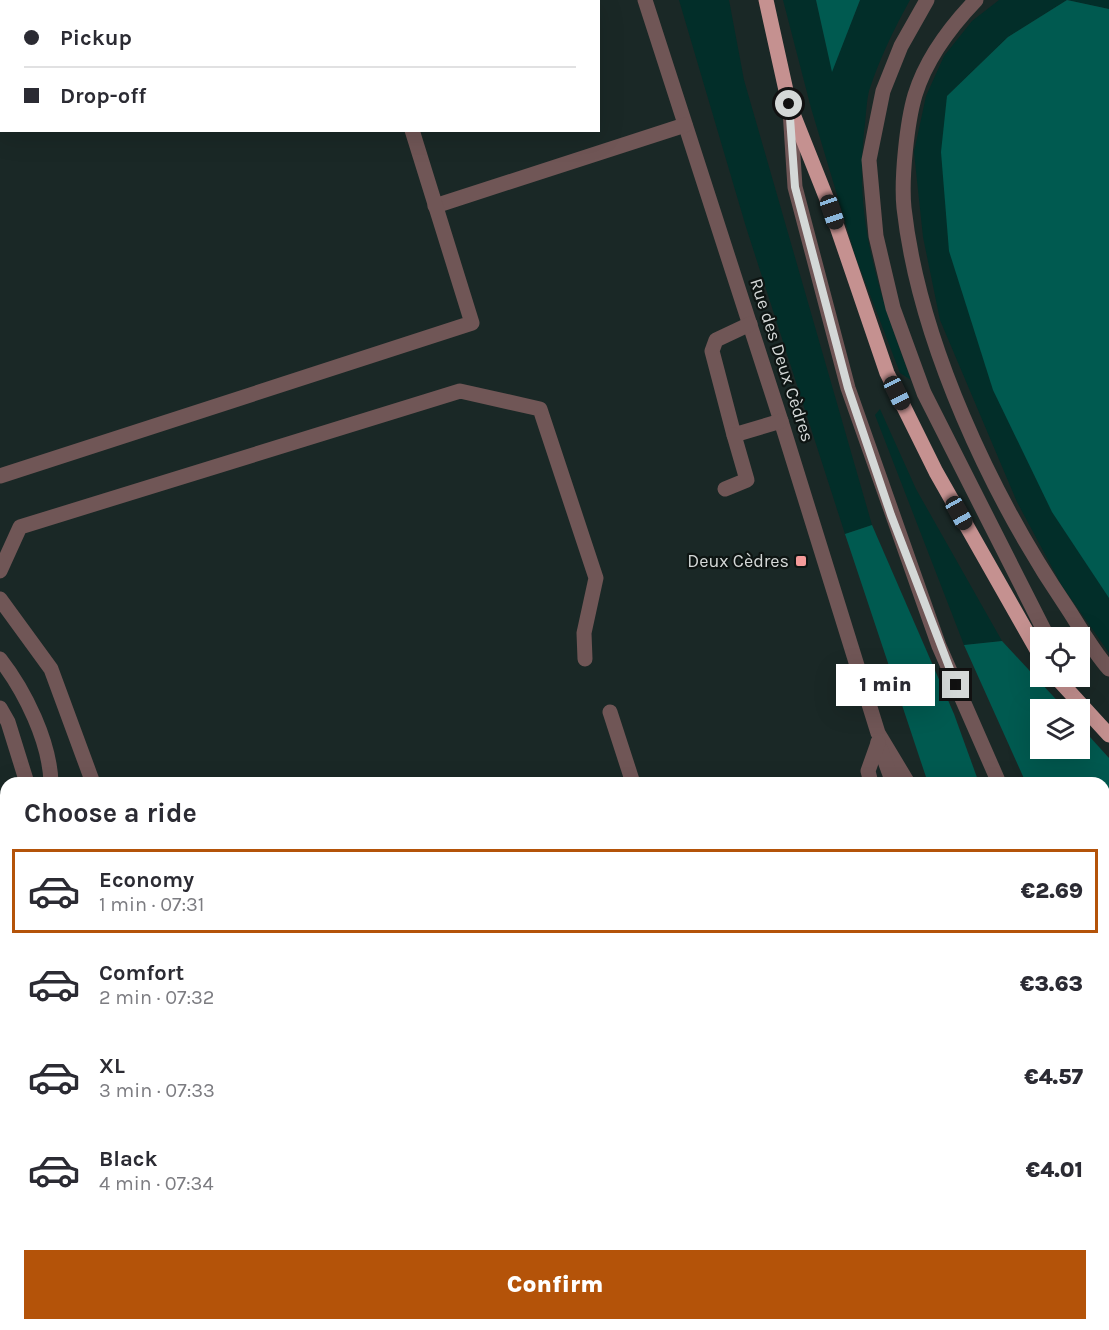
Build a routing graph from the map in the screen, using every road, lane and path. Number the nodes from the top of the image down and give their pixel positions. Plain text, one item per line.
1 (645, 0) edge
2 (766, 0) edge
3 (927, 0) edge
4 (976, 0) edge
5 (789, 104) junction
6 (685, 125) junction
7 (413, 132) edge
8 (435, 206) junction
9 (750, 324) junction
10 (782, 421) junction
11 (734, 435) junction
12 (0, 476) edge
13 (724, 489) dead end
14 (0, 571) edge
15 (0, 599) edge
16 (1042, 627) edge
17 (1030, 638) edge
18 (0, 659) edge
19 (585, 659) dead end
20 (1109, 669) edge
21 (1065, 687) edge
22 (1076, 699) edge
23 (0, 708) edge
24 (610, 712) dead end
25 (1090, 714) edge
26 (1109, 735) edge
27 (878, 738) junction
28 (25, 777) edge
29 (51, 777) edge
30 (91, 777) edge
31 (631, 777) edge
32 (870, 777) edge
33 (891, 777) edge
34 (904, 777) edge
35 (996, 777) edge

1 - 6 street, Rue des Deux Cèdres
2 - 5 main road
3 - 16 street
4 - 20 street
5 - 17 main road
5 - 35 street
6 - 8 street
6 - 9 street, Rue des Deux Cèdres
7 - 8 street
8 - 12 street
9 - 10 street, Rue des Deux Cèdres
9 - 11 street
10 - 11 street
10 - 27 street, Rue des Deux Cèdres
11 - 13 street
14 - 19 street
15 - 30 street
18 - 29 street
21 - 22 main road
23 - 28 street
24 - 31 street
25 - 26 main road
27 - 32 street
27 - 33 street, Rue des Deux Cèdres
27 - 34 street, Rue des Deux Cèdres

